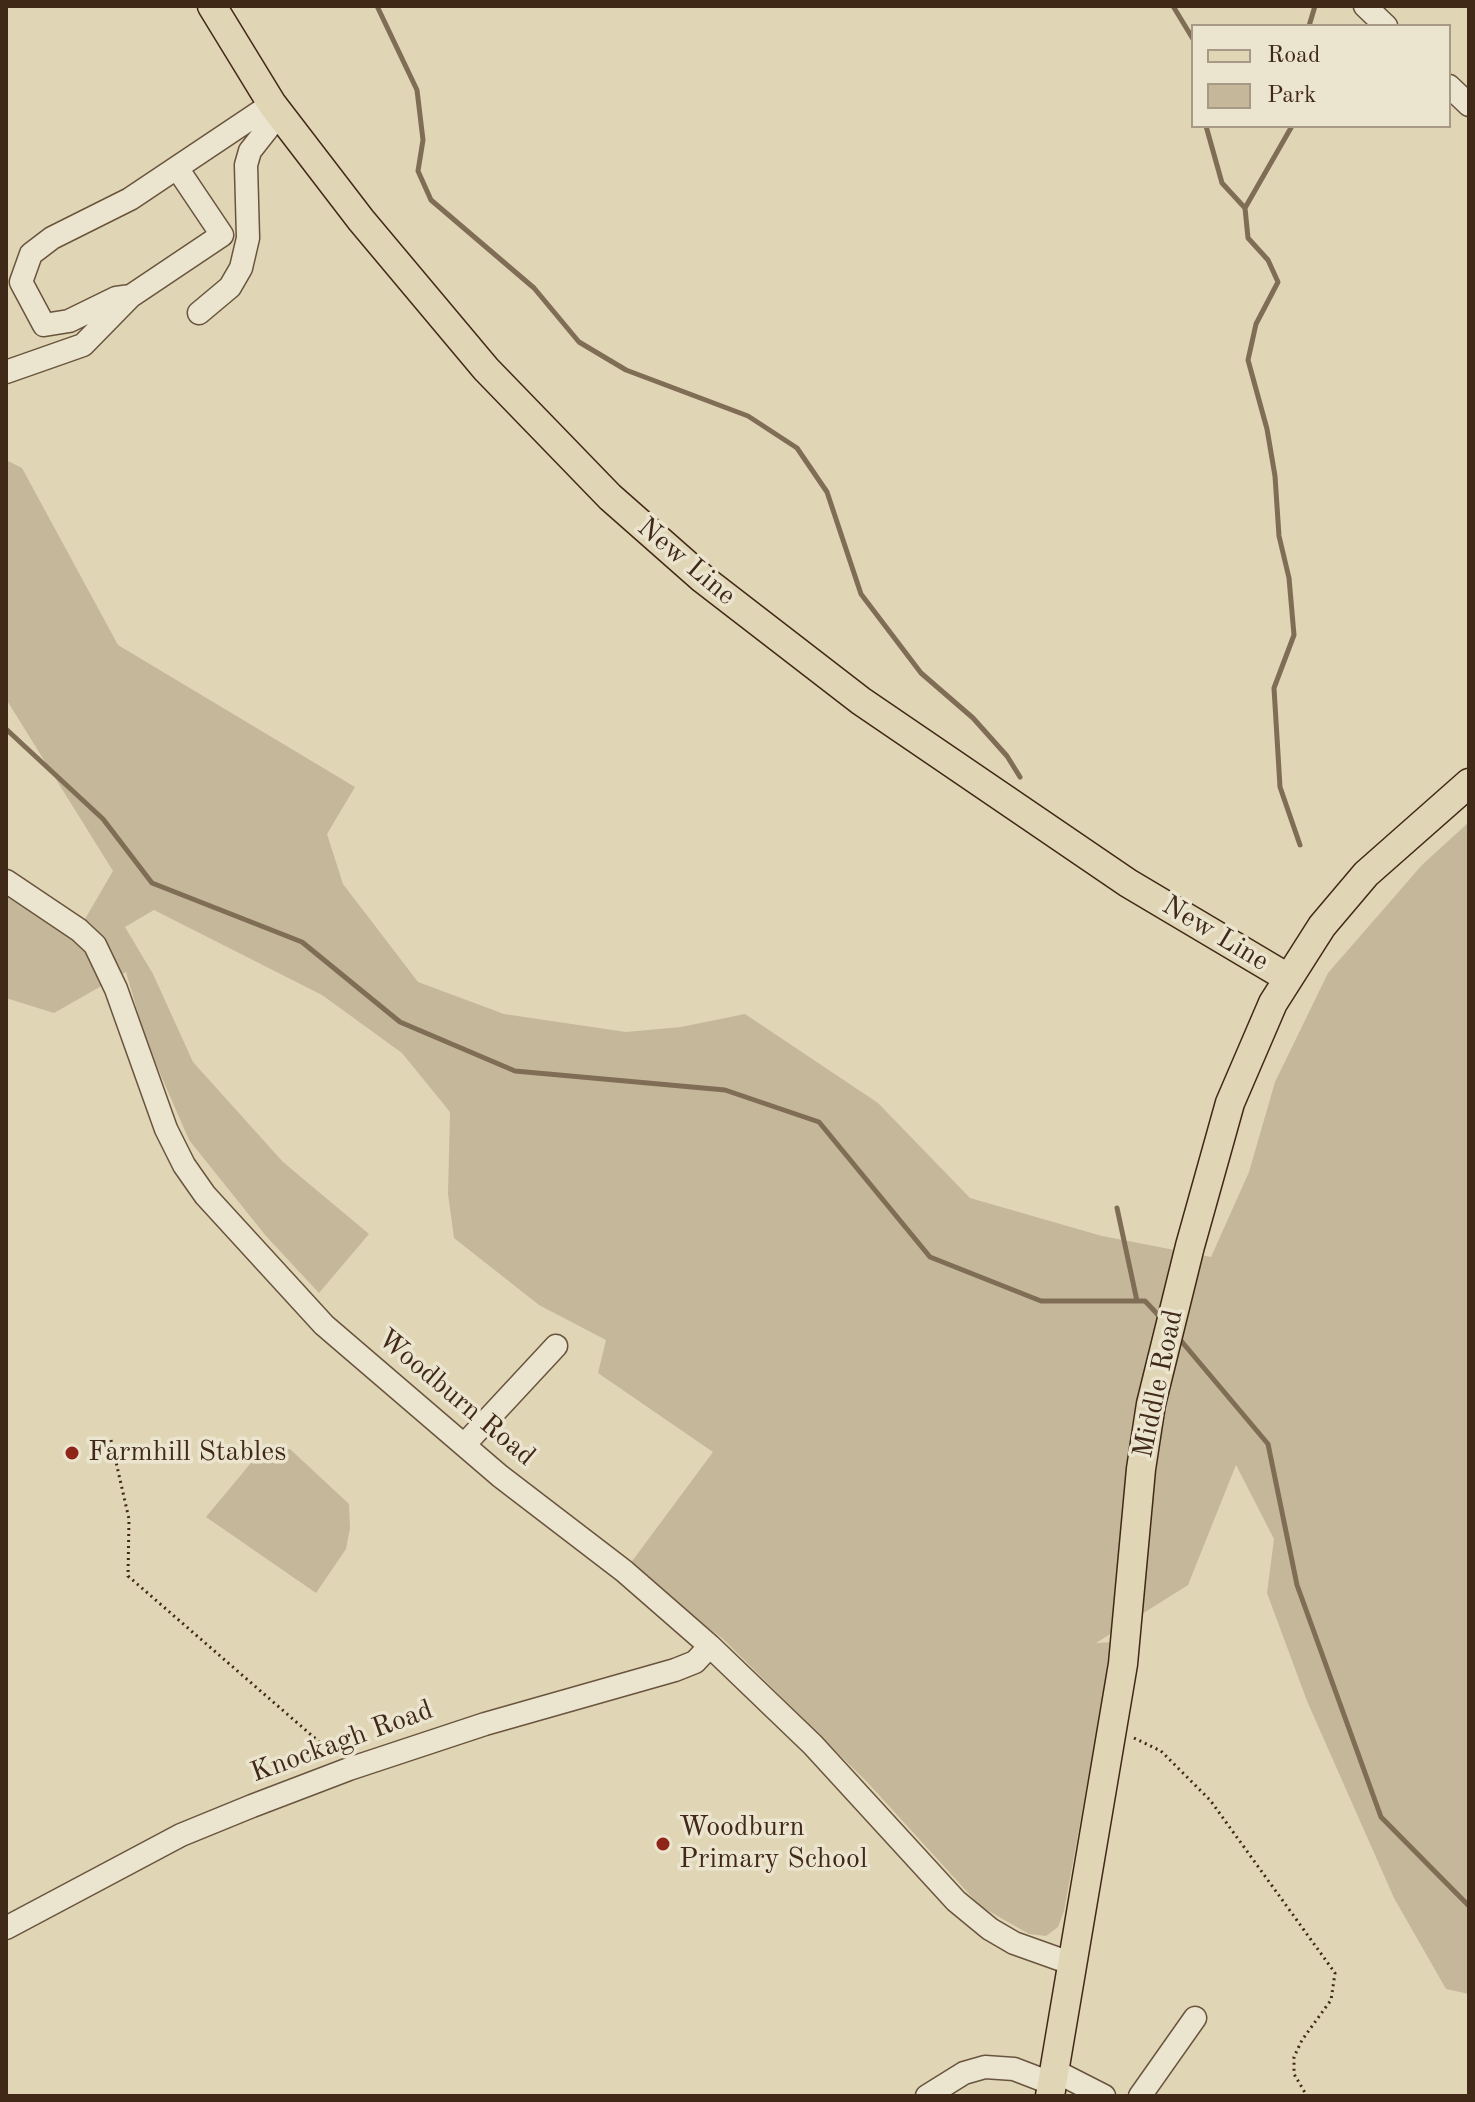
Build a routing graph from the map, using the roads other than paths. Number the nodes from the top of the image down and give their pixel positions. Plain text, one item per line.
1 (212, 6) edge
2 (1365, 6) edge
3 (1384, 24) edge
4 (276, 108) junction
5 (177, 168) junction
6 (131, 296) junction
7 (199, 313) dead end
8 (6, 372) edge
9 (1469, 783) edge
10 (6, 881) edge
11 (1288, 978) junction
12 (556, 1346) dead end
13 (464, 1445) junction
14 (710, 1646) junction
15 (6, 1928) edge
16 (1073, 1964) junction
17 (1195, 2018) dead end
18 (1052, 2084) edge
19 (927, 2096) edge
20 (1104, 2096) edge
21 (1140, 2096) edge

1 - 4 main road, New Line
2 - 3 street
4 - 5 street
4 - 7 street
4 - 11 main road, New Line
5 - 6 street
5 - 6 street
6 - 8 street
9 - 11 main road, Middle Road
10 - 13 street, Woodburn Road
11 - 16 main road, Middle Road
12 - 13 street
13 - 14 street, Woodburn Road
14 - 15 street, Knockagh Road
14 - 16 street, Woodburn Road
16 - 18 main road, Middle Road
17 - 21 street
18 - 19 street
18 - 20 street

